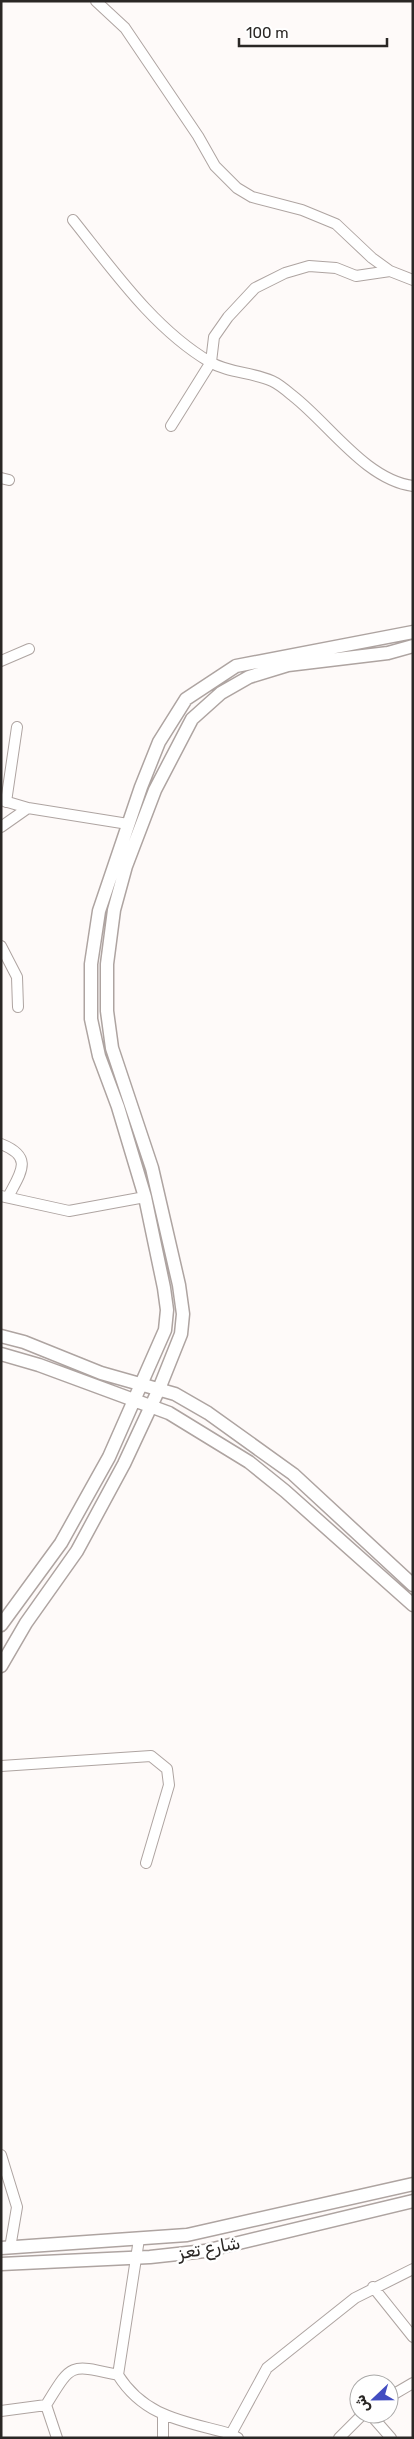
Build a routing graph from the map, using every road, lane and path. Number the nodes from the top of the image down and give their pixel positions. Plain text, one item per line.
1 (96, 1) edge
2 (74, 220) dead end
3 (390, 271) junction
4 (413, 280) edge
5 (211, 362) junction
6 (171, 426) dead end
7 (413, 486) edge
8 (413, 632) edge
9 (413, 646) edge
10 (29, 649) dead end
11 (1, 661) edge
12 (17, 727) dead end
13 (4, 801) edge
14 (28, 808) junction
15 (128, 824) junction
16 (1, 827) edge
17 (1, 946) edge
18 (18, 1007) dead end
19 (1, 1144) edge
20 (4, 1196) edge
21 (145, 1197) junction
22 (1, 1336) edge
23 (1, 1354) edge
24 (142, 1386) junction
25 (159, 1389) junction
26 (136, 1400) junction
27 (150, 1405) junction
28 (383, 1558) junction
29 (374, 1569) junction
30 (413, 1586) edge
31 (413, 1605) edge
32 (1, 1625) edge
33 (1, 1666) edge
34 (1, 1766) edge
35 (146, 1863) dead end
36 (1, 2155) edge
37 (413, 2184) edge
38 (413, 2201) edge
39 (139, 2239) junction
40 (5, 2248) edge
41 (136, 2256) junction
42 (1, 2264) edge
43 (413, 2268) edge
44 (373, 2287) junction
45 (413, 2337) edge
46 (118, 2374) junction
47 (413, 2383) edge
48 (399, 2391) edge
49 (46, 2405) junction
50 (1, 2412) edge
51 (163, 2415) junction
52 (353, 2424) edge
53 (379, 2424) edge
54 (234, 2436) edge
55 (57, 2438) edge
56 (163, 2438) edge
57 (339, 2438) edge
58 (391, 2438) edge

1 - 3 street
2 - 5 street
3 - 4 street
3 - 5 street
5 - 6 street
5 - 7 street
8 - 15 main road
9 - 25 main road
10 - 11 street
12 - 13 street
13 - 14 street
14 - 15 street
14 - 16 street
15 - 21 main road
17 - 18 street
19 - 20 street
20 - 21 street
21 - 24 main road
22 - 24 main road
23 - 26 main road
24 - 25 main road
24 - 26 main road
25 - 27 main road
25 - 28 main road
26 - 27 main road
26 - 32 main road
27 - 29 main road
27 - 33 main road
28 - 29 main road
28 - 30 main road
29 - 31 main road
34 - 35 street
36 - 40 street
37 - 39 main road, شارع تعز
38 - 41 main road, شارع تعز
39 - 40 main road, شارع تعز
39 - 41 street
41 - 42 main road, شارع تعز
41 - 46 street
43 - 44 street
44 - 45 street
44 - 54 street
46 - 49 street
46 - 51 street
47 - 48 street
49 - 50 street
49 - 55 street
51 - 54 street
51 - 56 street
52 - 57 street
53 - 58 street

